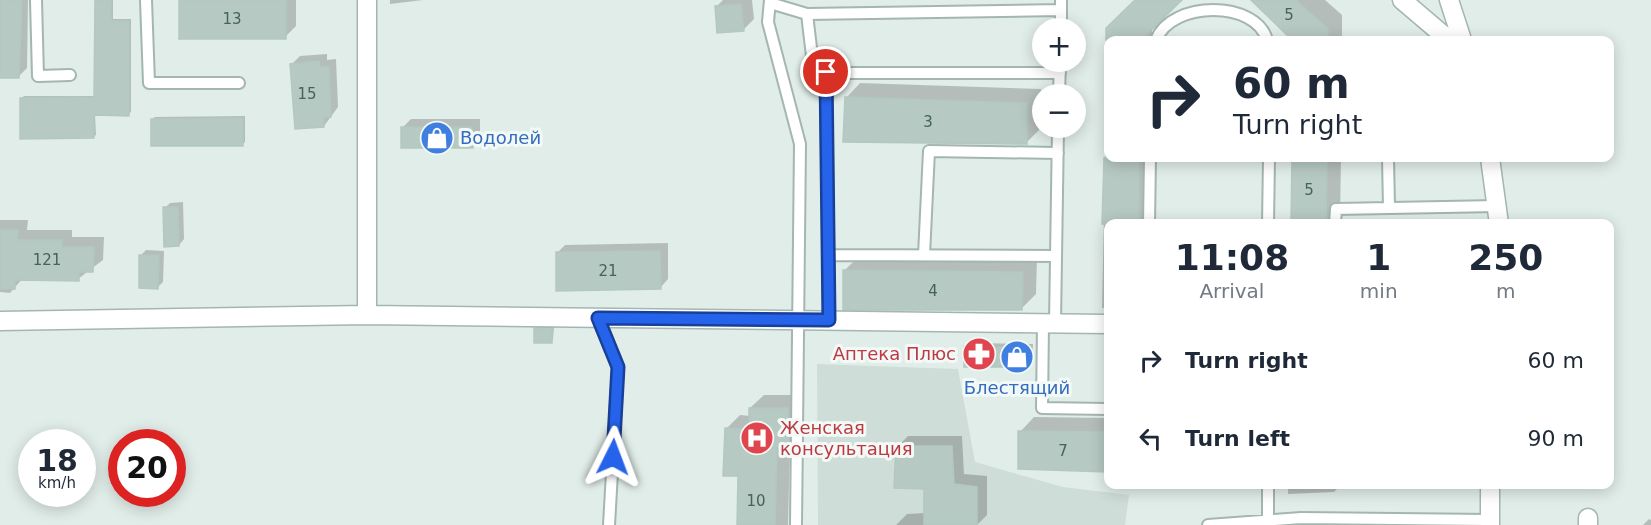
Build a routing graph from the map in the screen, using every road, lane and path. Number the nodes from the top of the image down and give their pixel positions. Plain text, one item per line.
1 (36, 0) edge
2 (146, 0) edge
3 (367, 0) edge
4 (1402, 0) edge
5 (1449, 0) edge
6 (770, 1) edge
7 (1061, 5) edge
8 (807, 14) junction
9 (1158, 36) edge
10 (1266, 36) edge
11 (1444, 36) edge
12 (1461, 36) edge
13 (1032, 68) edge
14 (826, 72) junction
15 (70, 75) dead end
16 (239, 83) dead end
17 (1058, 138) edge
18 (1058, 153) junction
19 (1150, 162) edge
20 (1269, 162) edge
21 (1388, 162) edge
22 (1491, 162) edge
23 (1389, 208) junction
24 (1498, 215) edge
25 (1149, 219) edge
26 (1268, 219) edge
27 (1335, 219) edge
28 (828, 255) junction
29 (924, 255) junction
30 (1056, 256) junction
31 (367, 315) junction
32 (598, 318) junction
33 (800, 320) junction
34 (829, 320) junction
35 (0, 321) edge
36 (1049, 323) junction
37 (1104, 324) edge
38 (1104, 409) edge
39 (1268, 489) edge
40 (1490, 489) edge
41 (1268, 519) junction
42 (1340, 522) edge
43 (1435, 522) edge
44 (1490, 523) edge
45 (609, 525) edge
46 (796, 525) edge
47 (1208, 525) edge

1 - 15 lane
2 - 16 lane
3 - 31 street
4 - 11 street
5 - 12 street
6 - 8 lane
6 - 33 lane
7 - 8 lane
8 - 14 lane
9 - 10 lane
13 - 14 lane
14 - 28 lane
17 - 18 lane
18 - 29 lane
18 - 30 lane
19 - 25 lane
20 - 26 lane
21 - 23 lane
22 - 24 street
23 - 24 lane
23 - 27 lane
28 - 29 lane
28 - 34 lane
29 - 30 lane
30 - 36 lane
31 - 32 street
31 - 35 street
32 - 33 street
32 - 45 lane
33 - 34 street
33 - 46 lane
34 - 36 street
36 - 37 street
36 - 38 lane
39 - 41 lane
40 - 44 street
41 - 42 lane
41 - 47 lane
42 - 43 lane
43 - 44 lane

